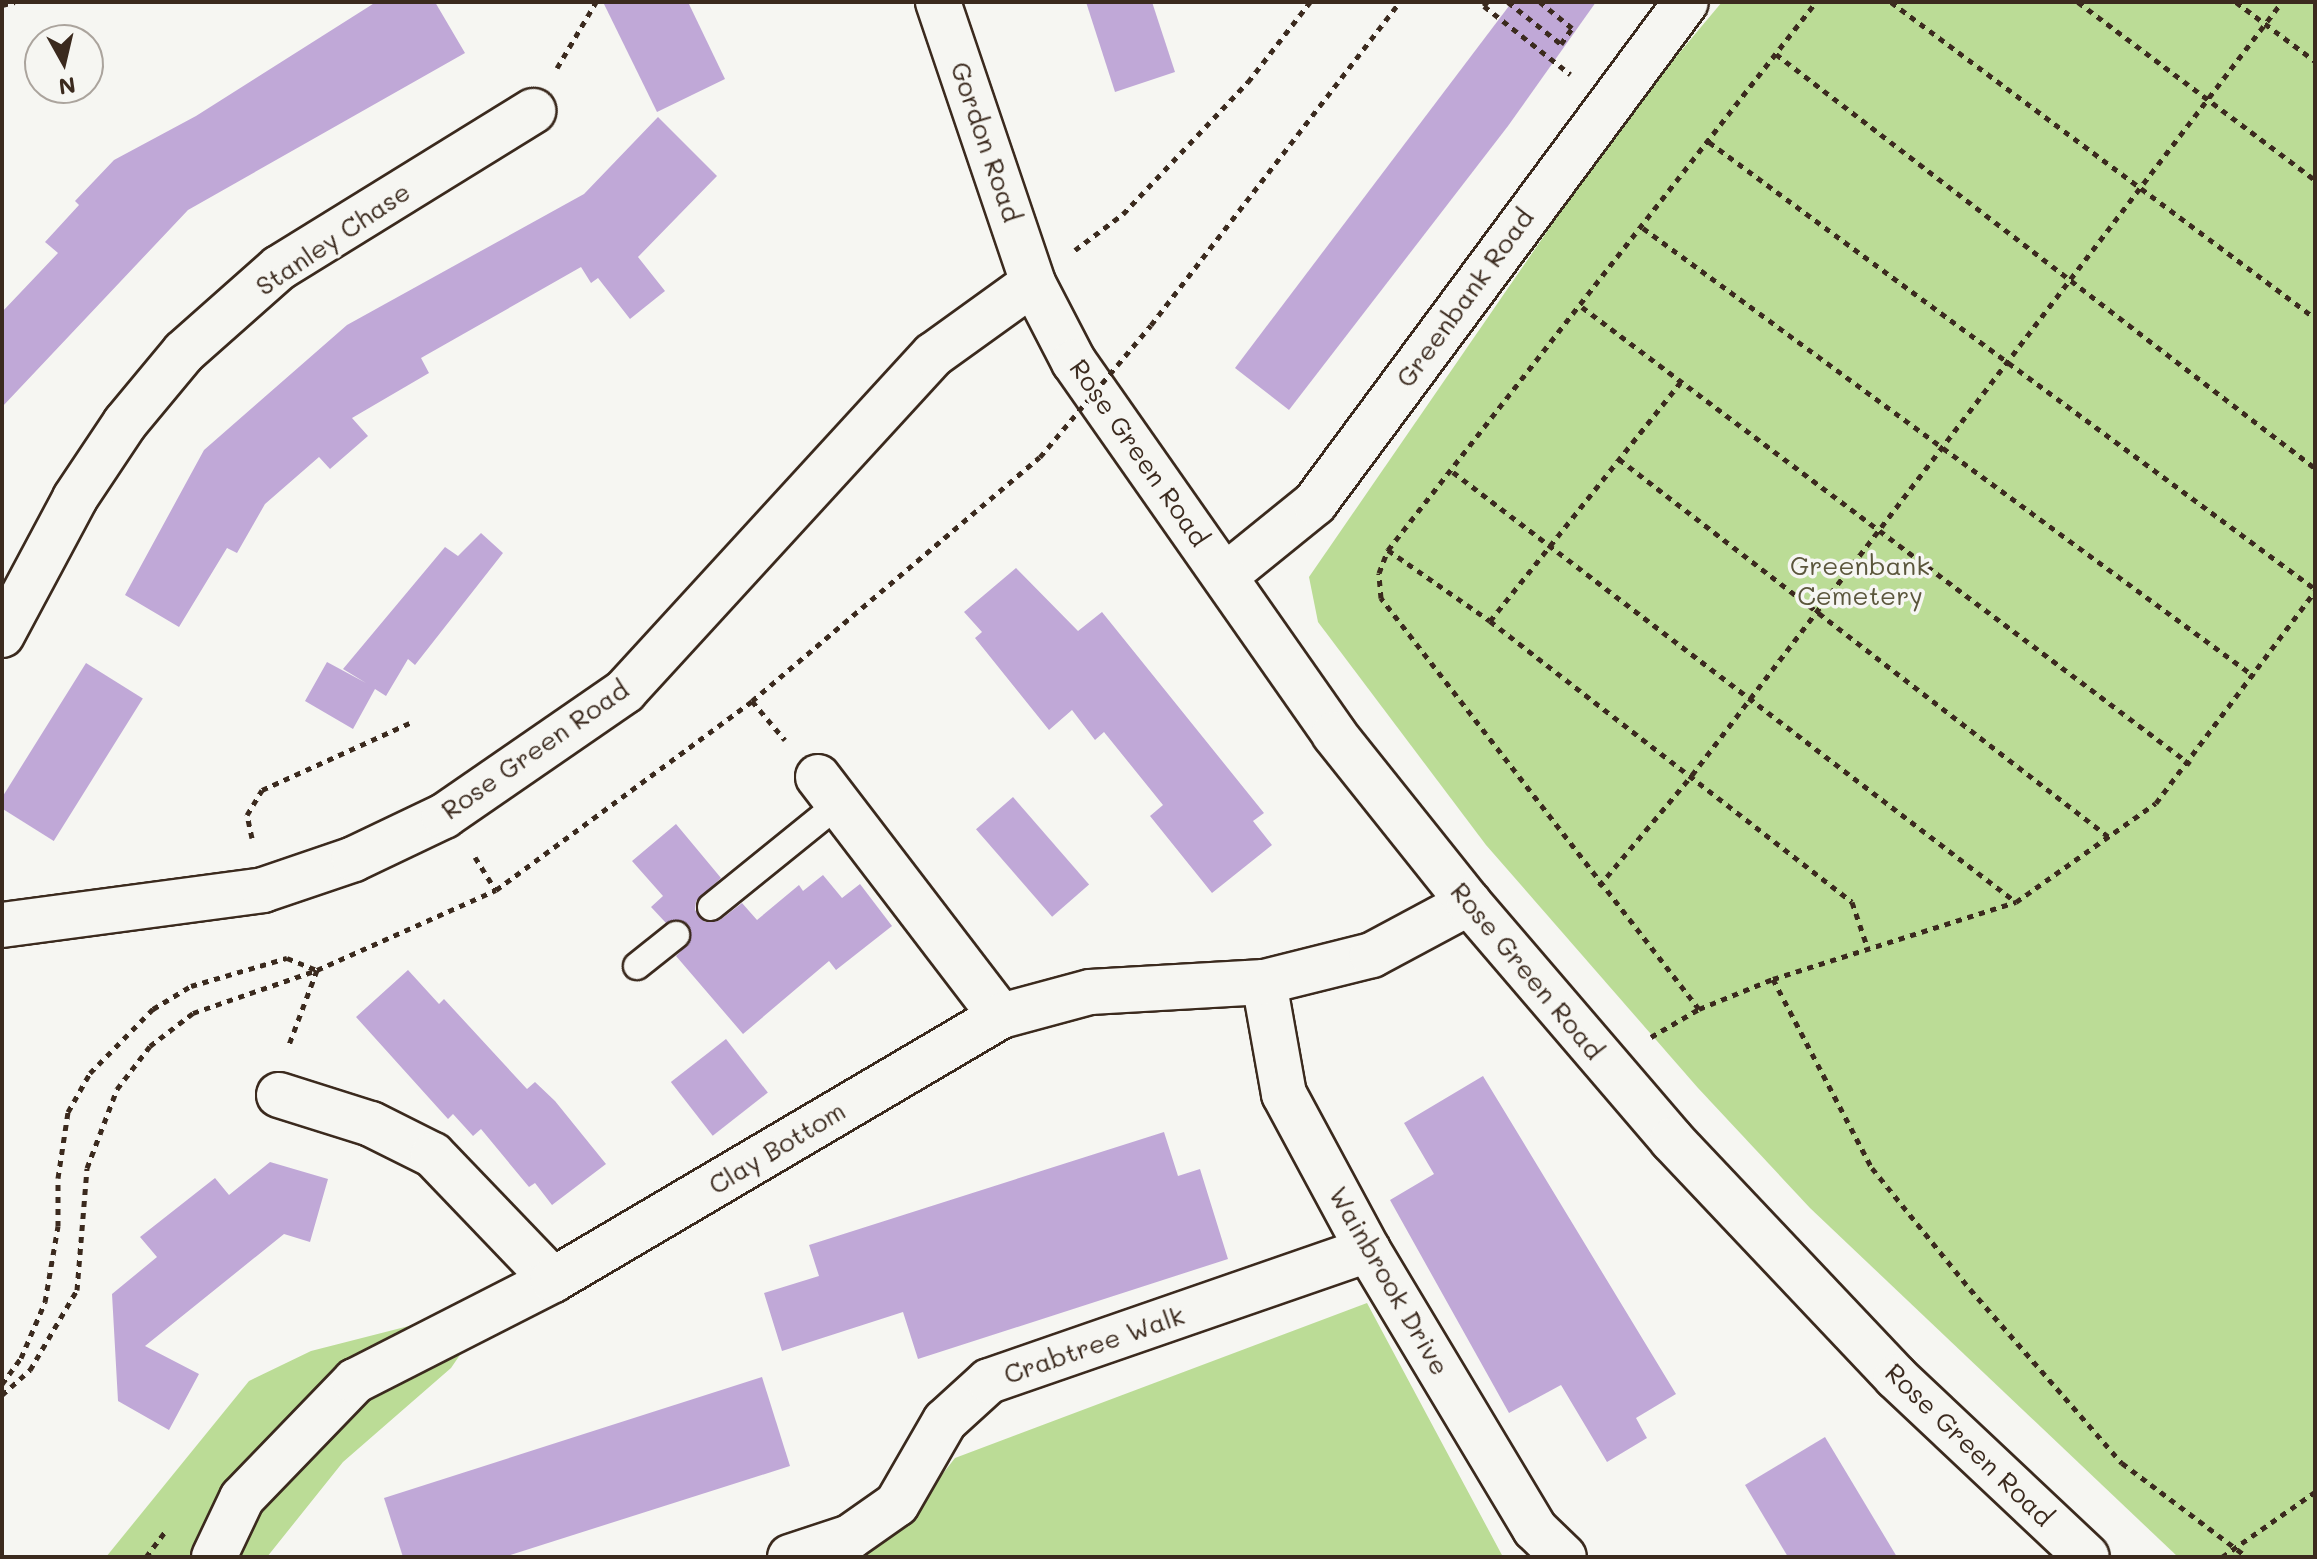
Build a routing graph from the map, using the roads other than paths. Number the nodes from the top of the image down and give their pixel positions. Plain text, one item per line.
1 (938, 2) edge
2 (1686, 2) edge
3 (533, 111) road end
4 (1033, 283) junction
5 (1225, 576) junction
6 (2, 635) edge
7 (828, 790) joint
8 (1469, 903) junction
9 (711, 907) dead end
10 (2, 925) edge
11 (676, 935) dead end
12 (637, 966) dead end
13 (1264, 982) junction
14 (1001, 1016) junction
15 (279, 1095) road end
16 (1368, 1250) junction
17 (553, 1280) junction
18 (214, 1557) edge
19 (790, 1557) edge
20 (1564, 1557) edge
21 (2087, 1557) edge

1 - 4 street, Gordon Road
2 - 5 street, Greenbank Road
3 - 6 street, Stanley Chase
4 - 5 street, Rose Green Road
4 - 10 street, Rose Green Road
5 - 8 street, Rose Green Road
7 - 9 lane
7 - 14 street
8 - 13 street, Clay Bottom
8 - 21 street, Rose Green Road
11 - 12 lane
13 - 14 street, Clay Bottom
13 - 16 street, Wainbrook Drive
14 - 17 street, Clay Bottom
15 - 17 street
16 - 19 street, Crabtree Walk
16 - 20 street, Wainbrook Drive
17 - 18 street, Clay Bottom

